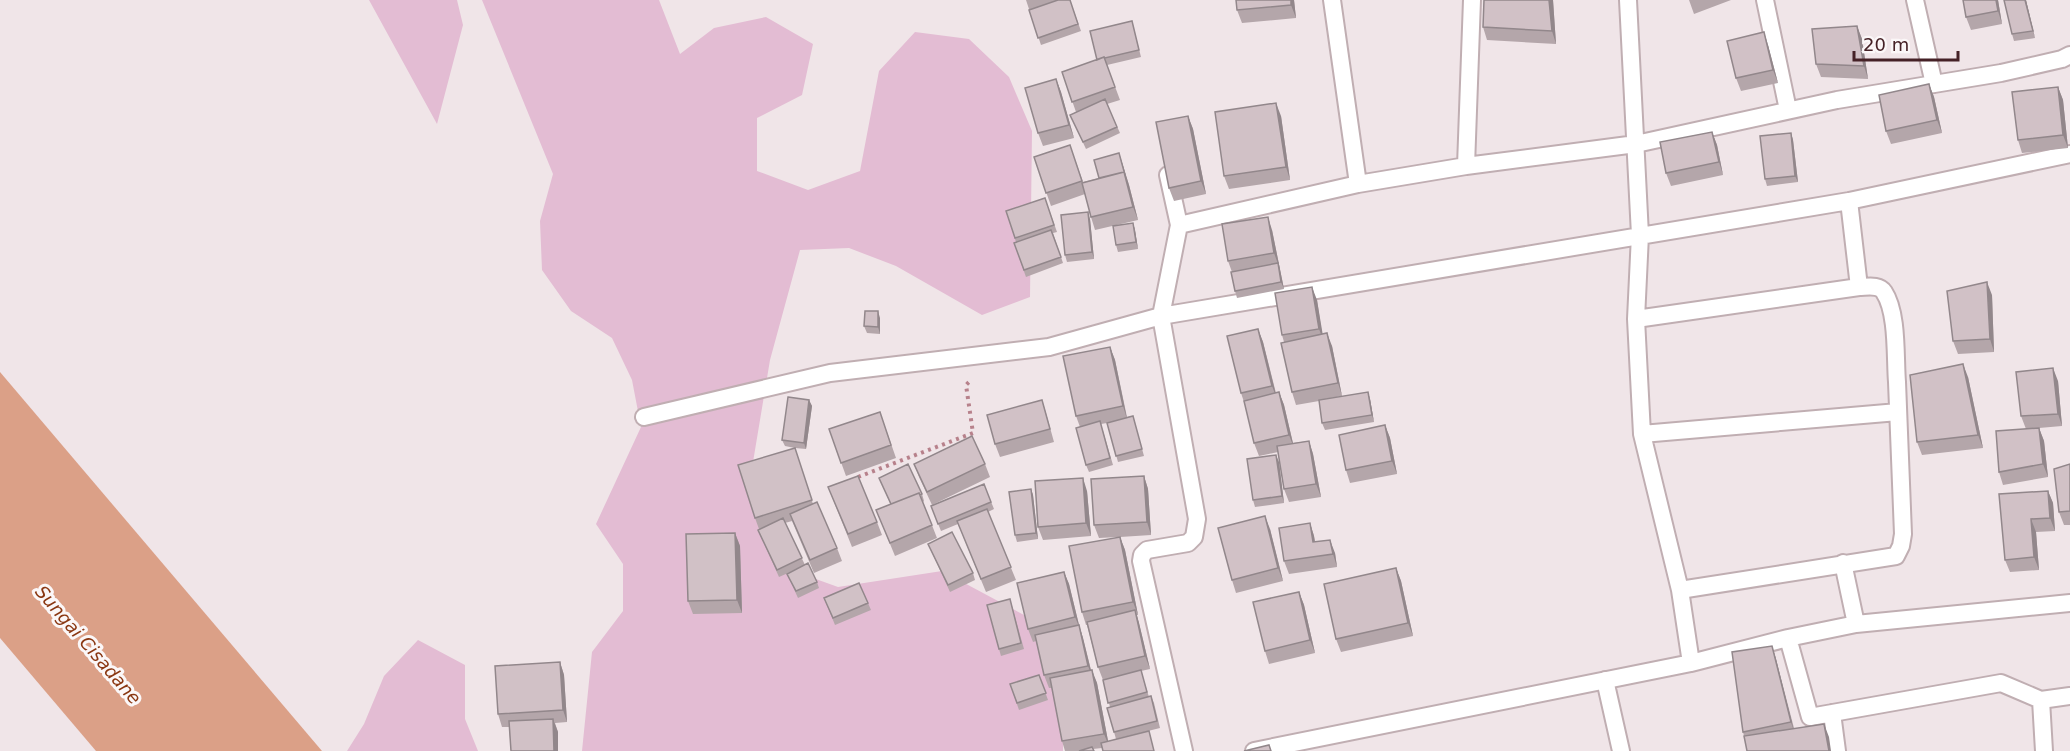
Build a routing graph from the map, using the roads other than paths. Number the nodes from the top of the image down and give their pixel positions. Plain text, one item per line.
1 (1332, 0) edge
2 (1472, 0) edge
3 (1628, 0) edge
4 (1765, 0) edge
5 (1915, 0) edge
6 (2070, 55) edge
7 (1935, 84) junction
8 (1788, 110) junction
9 (1636, 144) junction
10 (2070, 154) edge
11 (1165, 159) edge
12 (1466, 166) junction
13 (1358, 184) junction
14 (1850, 201) junction
15 (1179, 225) junction
16 (1640, 235) junction
17 (1859, 287) junction
18 (1161, 316) junction
19 (1636, 319) junction
20 (1898, 412) junction
21 (644, 417) dead end
22 (1642, 434) junction
23 (1843, 563) junction
24 (1680, 590) junction
25 (2070, 603) edge
26 (1856, 624) junction
27 (1788, 638) junction
28 (1691, 663) junction
29 (1605, 680) junction
30 (2070, 696) edge
31 (2041, 700) junction
32 (1832, 713) junction
33 (1323, 744) edge
34 (1184, 751) edge
35 (1254, 751) edge
36 (1621, 751) edge
37 (1837, 751) edge
38 (2044, 751) edge

1 - 13 street
2 - 12 street
3 - 9 street
4 - 8 street
5 - 7 street
6 - 7 street
7 - 8 street
8 - 9 street
9 - 12 street
9 - 16 street
10 - 14 street
11 - 15 street
12 - 13 street
13 - 15 street
14 - 16 street
14 - 17 street
15 - 18 street
16 - 18 street
16 - 19 street
17 - 19 street
17 - 20 street
18 - 21 street
18 - 34 street
19 - 22 street
20 - 22 street
20 - 23 street
22 - 24 street
23 - 24 street
23 - 26 street
24 - 28 street
25 - 26 street
26 - 27 street
27 - 28 street
27 - 32 street
28 - 29 street
29 - 33 street
29 - 36 street
30 - 31 street
31 - 32 street
31 - 38 street
32 - 37 street
33 - 35 street

